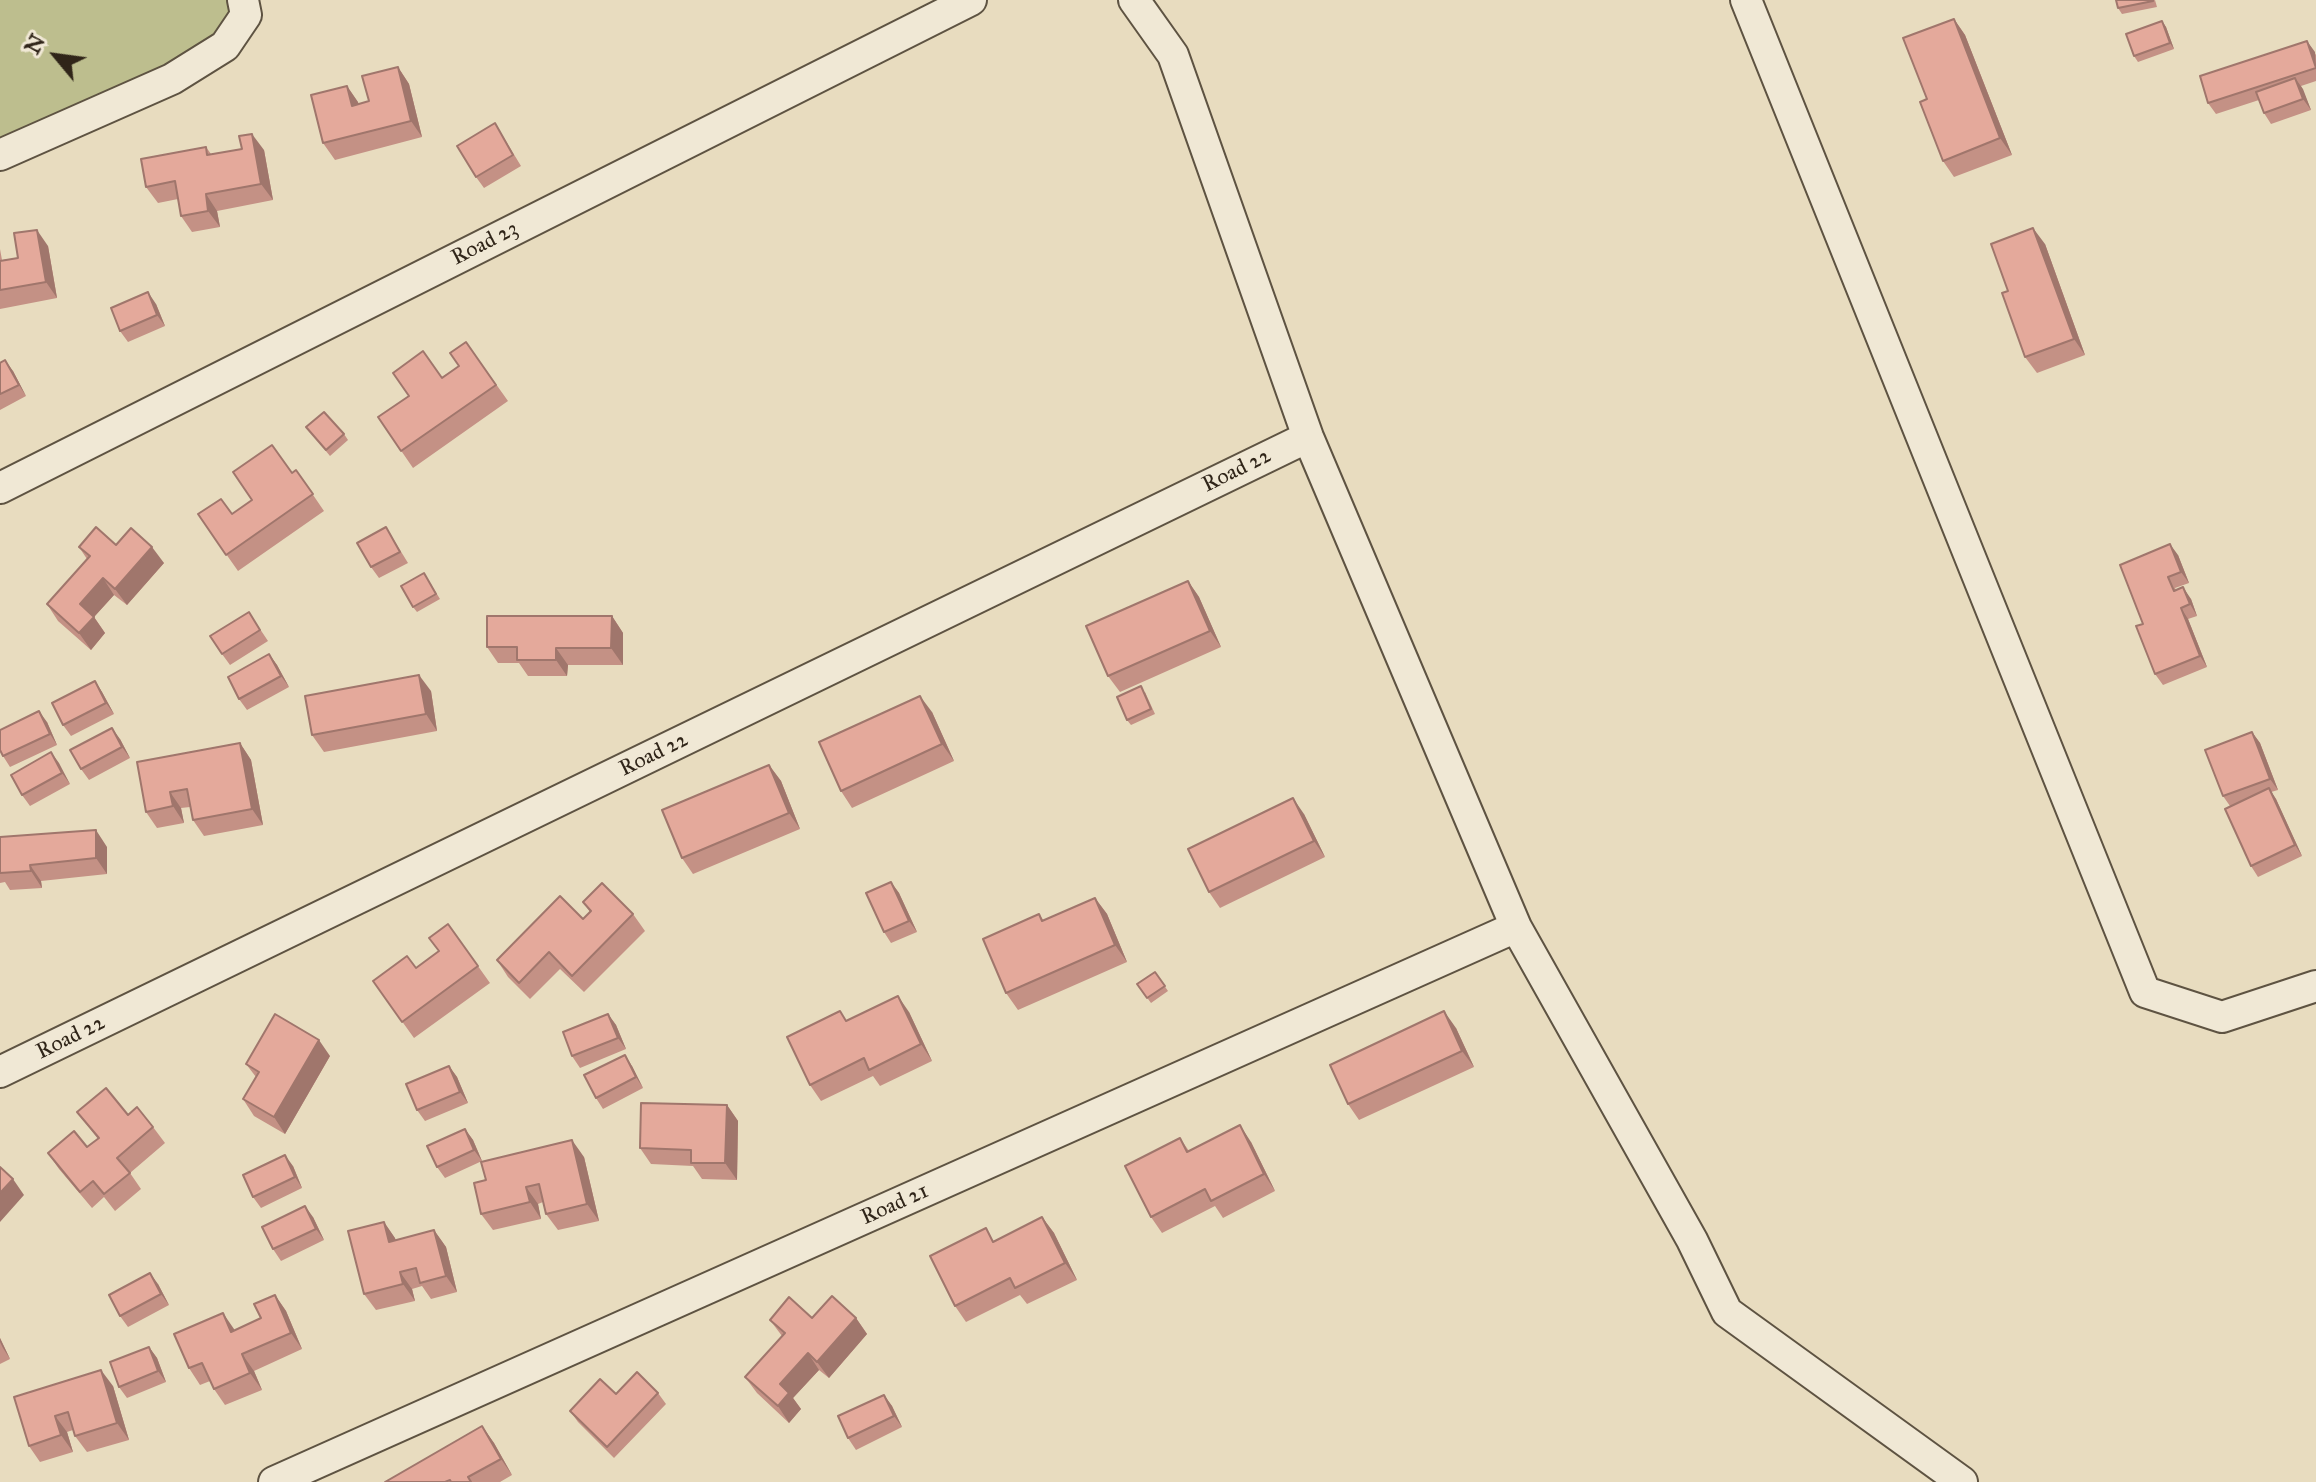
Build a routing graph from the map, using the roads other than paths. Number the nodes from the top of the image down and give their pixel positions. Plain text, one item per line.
1 (243, 0) edge
2 (971, 0) edge
3 (1134, 0) edge
4 (1746, 0) edge
5 (0, 155) edge
6 (1308, 437) junction
7 (0, 488) edge
8 (1516, 927) junction
9 (2316, 986) edge
10 (0, 1072) edge
11 (274, 1482) edge
12 (1962, 1482) edge

1 - 5 street
2 - 7 street, Road 23
3 - 6 street
4 - 9 street
6 - 8 street
6 - 10 street, Road 22
8 - 11 street, Road 21
8 - 12 street

